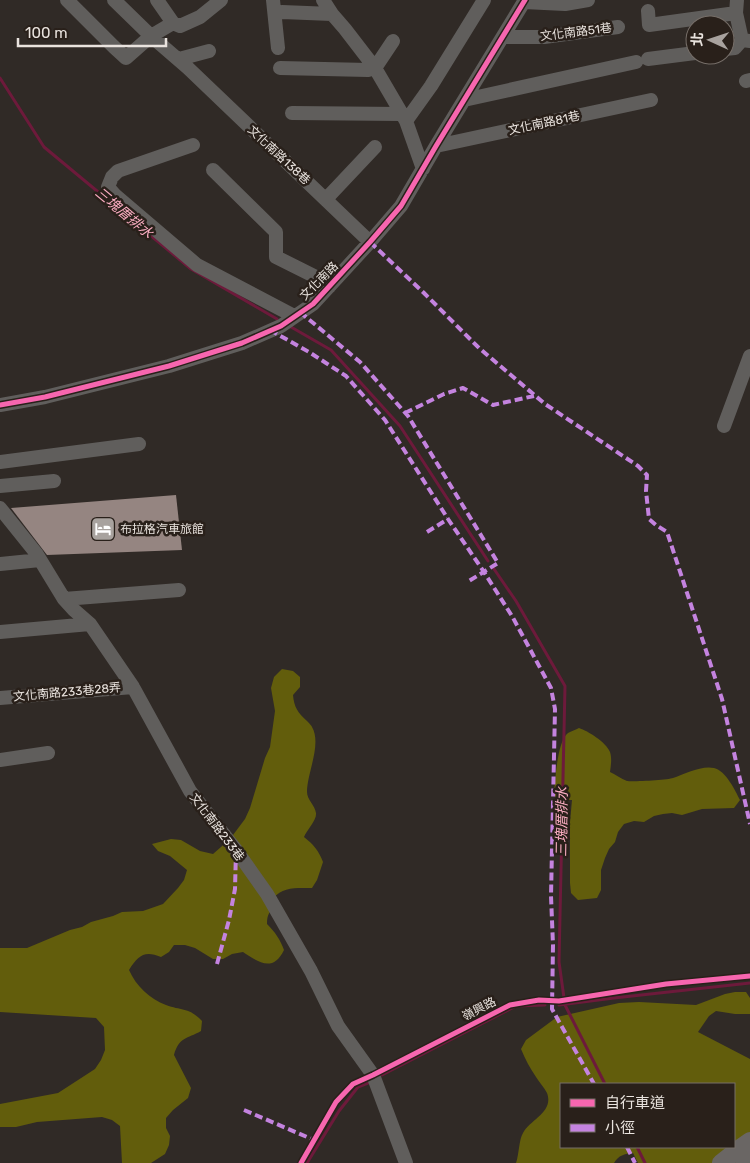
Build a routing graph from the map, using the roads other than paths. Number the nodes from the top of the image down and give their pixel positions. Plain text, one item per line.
1 (67, 0) edge
2 (114, 0) edge
3 (157, 0) edge
4 (221, 0) edge
5 (272, 0) edge
6 (323, 0) edge
7 (484, 0) edge
8 (588, 0) edge
9 (525, 1) edge
10 (737, 7) edge
11 (648, 11) dead end
12 (282, 12) dead end
13 (332, 14) junction
14 (173, 23) junction
15 (618, 27) dead end
16 (151, 36) junction
17 (503, 37) junction
18 (393, 41) dead end
19 (746, 41) edge
20 (278, 48) dead end
21 (735, 48) edge
22 (208, 51) dead end
23 (685, 55) edge
24 (184, 64) junction
25 (280, 68) dead end
26 (375, 68) junction
27 (464, 100) junction
28 (651, 100) dead end
29 (292, 113) dead end
30 (403, 118) junction
31 (193, 145) dead end
32 (436, 146) junction
33 (375, 147) dead end
34 (423, 169) junction
35 (213, 170) dead end
36 (326, 199) junction
37 (370, 242) junction
38 (329, 286) junction
39 (294, 316) junction
40 (750, 356) edge
41 (0, 405) edge
42 (724, 426) dead end
43 (139, 444) dead end
44 (0, 462) edge
45 (54, 481) dead end
46 (0, 486) edge
47 (0, 508) edge
48 (5, 520) edge
49 (40, 560) junction
50 (0, 564) edge
51 (178, 590) dead end
52 (64, 599) junction
53 (90, 624) junction
54 (0, 632) edge
55 (133, 687) junction
56 (0, 698) edge
57 (48, 753) dead end
58 (0, 760) edge
59 (750, 1141) edge
60 (750, 1158) edge
61 (406, 1163) edge
62 (721, 1163) edge
63 (744, 1163) edge

1 - 16 street
2 - 16 street, 文化南路138巷
3 - 14 street
4 - 14 street
5 - 20 street
6 - 13 street
7 - 30 street
8 - 9 street
9 - 17 street, 文化南路
10 - 11 street
10 - 19 street
12 - 13 street
13 - 26 street
14 - 16 street
15 - 17 street, 文化南路51巷
16 - 24 street, 文化南路138巷
17 - 27 street, 文化南路
18 - 26 street
19 - 21 street
22 - 24 street
23 - 27 street
24 - 36 street, 文化南路138巷
25 - 26 street
26 - 30 street
27 - 32 street, 文化南路
28 - 32 street, 文化南路81巷
29 - 30 street
30 - 34 street
31 - 39 street
32 - 34 street, 文化南路
33 - 36 street
34 - 37 street, 文化南路
35 - 38 street
36 - 37 street, 文化南路138巷
37 - 38 street, 文化南路
38 - 39 street, 文化南路
39 - 41 street, 文化南路
40 - 42 street
43 - 44 street
45 - 46 street
47 - 48 street, 文化南路233巷
48 - 49 street, 文化南路233巷
49 - 50 street
49 - 52 street, 文化南路233巷
51 - 52 street
52 - 53 street, 文化南路233巷
53 - 54 street
53 - 55 street, 文化南路233巷
55 - 56 street, 文化南路233巷28弄
55 - 61 street, 文化南路233巷
57 - 58 street
59 - 62 main road
60 - 63 main road

